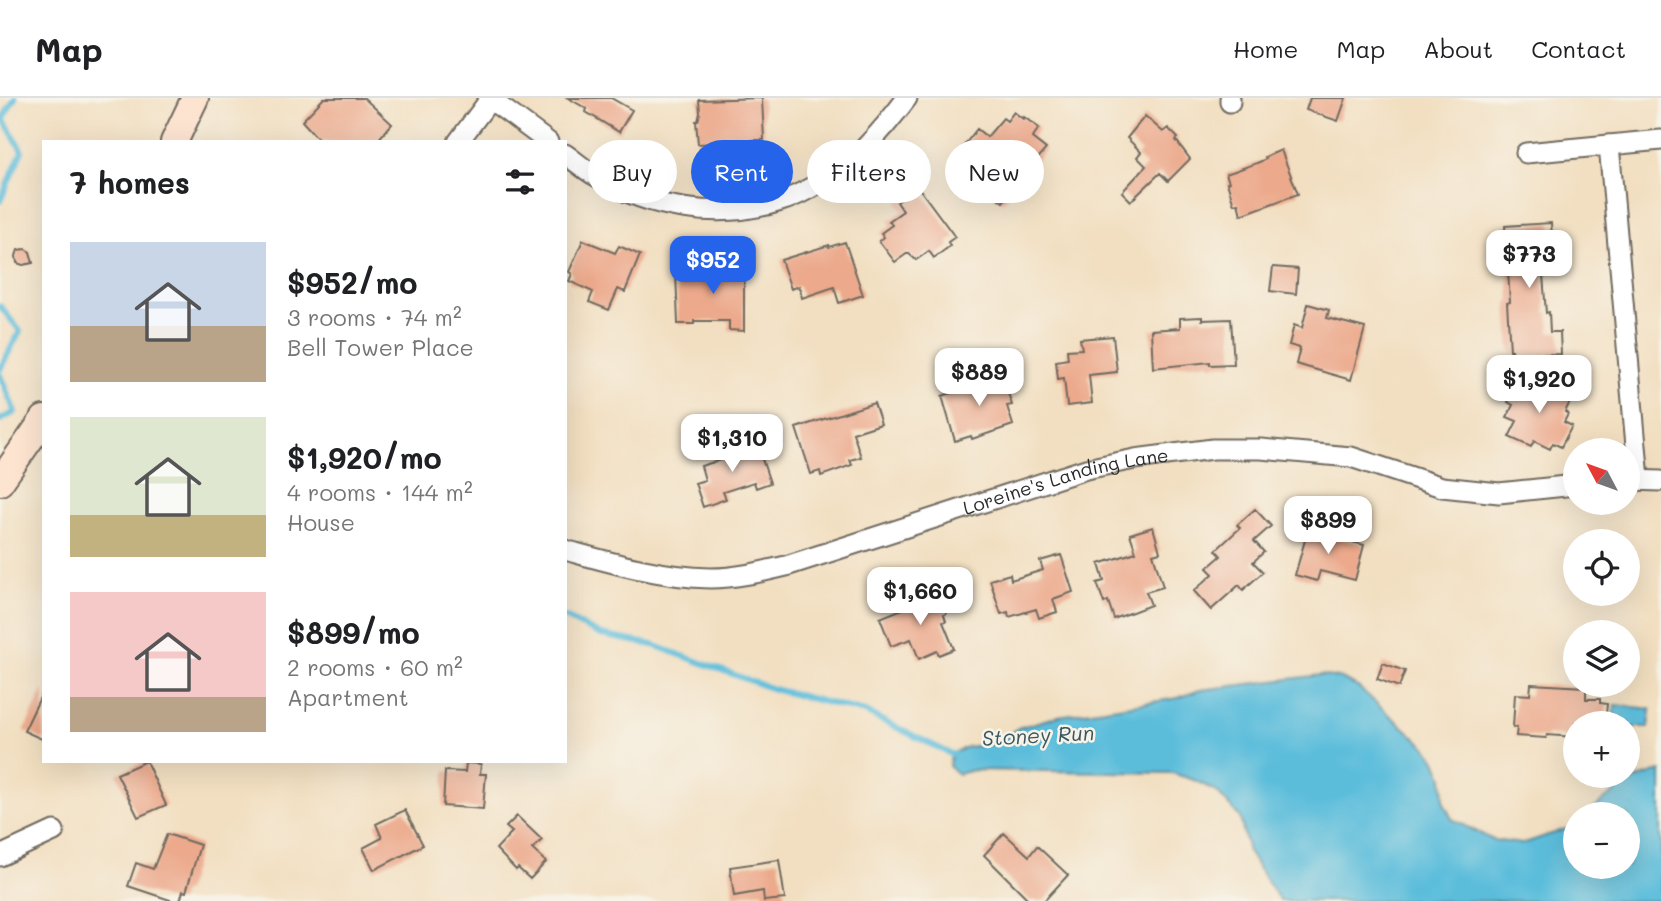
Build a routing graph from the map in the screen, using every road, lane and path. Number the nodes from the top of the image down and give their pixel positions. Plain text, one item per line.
1 (195, 98) edge
2 (492, 98) edge
3 (907, 98) edge
4 (175, 140) edge
5 (460, 140) edge
6 (545, 140) edge
7 (1661, 140) edge
8 (1609, 145) junction
9 (1526, 153) dead end
10 (567, 155) edge
11 (42, 422) edge
12 (1630, 438) edge
13 (1640, 480) edge
14 (1661, 481) edge
15 (0, 482) edge
16 (1563, 486) edge
17 (567, 551) edge
18 (54, 831) dead end
19 (0, 856) edge

1 - 4 main road
2 - 5 street
2 - 6 street
3 - 10 street
7 - 8 street
8 - 9 street
8 - 12 street
11 - 15 main road
13 - 14 street
16 - 17 street, Loreine's Landing Lane
18 - 19 street

